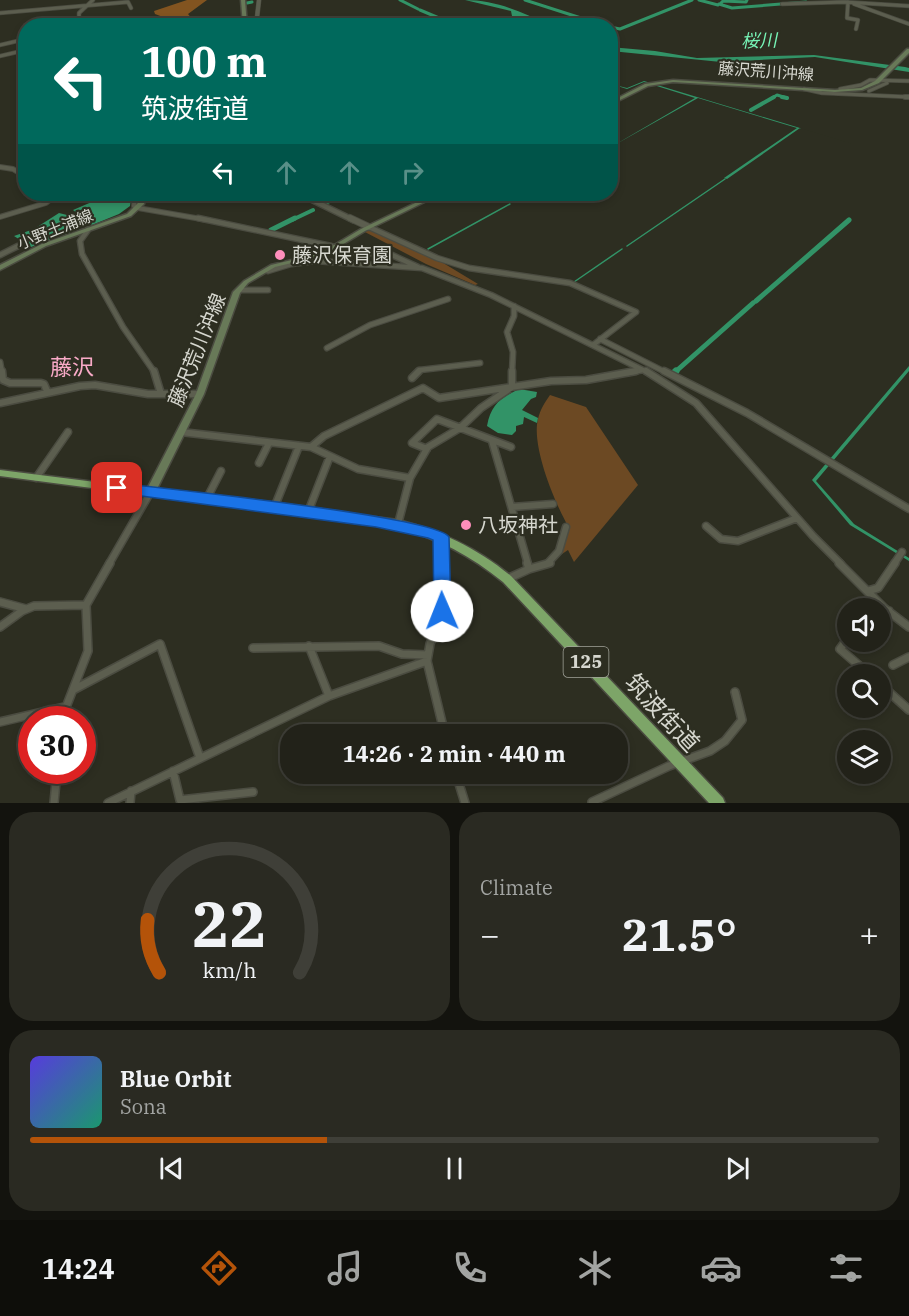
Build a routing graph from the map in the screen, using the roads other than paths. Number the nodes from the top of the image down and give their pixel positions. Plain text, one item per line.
1 (93, 0) edge
2 (243, 0) edge
3 (259, 0) edge
4 (847, 1) edge
5 (87, 4) junction
6 (782, 4) dead end
7 (909, 6) edge
8 (131, 8) dead end
9 (0, 13) edge
10 (79, 18) edge
11 (244, 18) edge
12 (257, 18) edge
13 (909, 24) edge
14 (856, 29) dead end
15 (18, 41) edge
16 (0, 45) edge
17 (908, 51) edge
18 (18, 52) edge
19 (0, 56) edge
20 (880, 79) junction
21 (909, 82) edge
22 (804, 89) junction
23 (840, 89) dead end
24 (858, 93) junction
25 (909, 97) edge
26 (618, 100) edge
27 (0, 167) edge
28 (18, 172) edge
29 (48, 201) edge
30 (134, 201) edge
31 (140, 201) edge
32 (313, 201) edge
33 (423, 201) edge
34 (138, 208) junction
35 (0, 217) edge
36 (369, 227) junction
37 (88, 230) junction
38 (18, 246) dead end
39 (334, 248) junction
40 (1, 253) edge
41 (0, 268) edge
42 (422, 268) junction
43 (267, 271) junction
44 (239, 290) junction
45 (268, 290) dead end
46 (448, 299) dead end
47 (514, 306) junction
48 (600, 339) junction
49 (593, 345) junction
50 (327, 348) dead end
51 (0, 362) edge
52 (480, 363) dead end
53 (645, 370) junction
54 (411, 378) dead end
55 (512, 387) junction
56 (47, 391) junction
57 (161, 394) junction
58 (200, 394) junction
59 (0, 404) edge
60 (460, 428) junction
61 (68, 432) dead end
62 (181, 432) junction
63 (492, 441) junction
64 (268, 442) junction
65 (299, 446) junction
66 (311, 447) junction
67 (511, 447) dead end
68 (427, 449) junction
69 (330, 456) junction
70 (830, 462) joint
71 (259, 464) dead end
72 (221, 471) dead end
73 (0, 473) edge
74 (36, 478) junction
75 (410, 478) junction
76 (150, 493) junction
77 (206, 500) junction
78 (553, 504) dead end
79 (512, 507) junction
80 (274, 508) junction
81 (909, 509) edge
82 (308, 512) junction
83 (797, 518) junction
84 (399, 524) junction
85 (706, 526) dead end
86 (566, 527) dead end
87 (441, 537) junction
88 (900, 554) dead end
89 (529, 570) junction
90 (507, 579) junction
91 (868, 591) junction
92 (875, 598) edge
93 (0, 602) edge
94 (86, 605) junction
95 (26, 609) junction
96 (891, 613) edge
97 (0, 627) edge
98 (909, 627) edge
99 (309, 646) junction
100 (253, 648) dead end
101 (843, 652) edge
102 (909, 657) edge
103 (427, 658) junction
104 (857, 664) edge
105 (893, 664) dead end
106 (73, 690) junction
107 (735, 692) dead end
108 (891, 694) edge
109 (329, 696) junction
110 (65, 706) edge
111 (909, 710) edge
112 (18, 718) edge
113 (0, 722) edge
114 (442, 724) edge
115 (200, 758) junction
116 (680, 763) junction
117 (173, 771) junction
118 (56, 784) edge
119 (459, 784) edge
120 (130, 791) junction
121 (253, 792) dead end
122 (592, 802) edge
123 (54, 803) edge
124 (108, 803) edge
125 (130, 803) edge
126 (465, 803) edge
127 (718, 803) edge

1 - 5 street
2 - 11 main road
3 - 12 street
4 - 6 street
4 - 7 street
4 - 13 street
4 - 14 street
5 - 8 street
5 - 9 street
5 - 10 street
15 - 16 street
17 - 20 main road, 藤沢荒川沖線
18 - 19 street
20 - 21 street
20 - 22 main road, 藤沢荒川沖線
20 - 23 street
21 - 24 street
22 - 24 street
22 - 26 main road, 藤沢荒川沖線
24 - 25 street
27 - 28 street
29 - 35 street
30 - 34 street
31 - 34 main road
32 - 36 street
33 - 36 main road, 藤沢荒川沖線
34 - 37 main road, 小野土浦線
34 - 39 street
36 - 39 main road, 藤沢荒川沖線
36 - 48 street
37 - 41 main road, 小野土浦線
37 - 57 street
38 - 40 street
39 - 42 street
39 - 43 main road, 藤沢荒川沖線
42 - 43 street
42 - 47 street
43 - 44 main road, 藤沢荒川沖線
44 - 45 street
44 - 58 main road, 藤沢荒川沖線
46 - 50 street
47 - 49 street
47 - 55 street
48 - 49 street
48 - 70 street
49 - 53 street
51 - 56 street
52 - 54 street
53 - 55 street
53 - 83 street
55 - 60 street
55 - 66 street
56 - 57 street
56 - 59 street
57 - 58 street
58 - 62 main road, 藤沢荒川沖線
60 - 63 street
60 - 68 street
60 - 68 street
61 - 74 street
62 - 64 street
62 - 76 main road, 藤沢荒川沖線
63 - 67 street
63 - 79 street
64 - 65 street
64 - 71 street
65 - 66 street
65 - 80 street
66 - 69 street
68 - 75 street
69 - 75 street
69 - 82 street
70 - 81 street
72 - 77 street
73 - 74 highway, 筑波街道 / 125
74 - 76 highway, 筑波街道 / 125
75 - 84 street
76 - 77 highway, 筑波街道 / 125
76 - 94 street
77 - 80 highway, 筑波街道 / 125
78 - 79 street
79 - 89 street
80 - 82 highway, 筑波街道 / 125
82 - 84 highway, 筑波街道 / 125
83 - 85 street
83 - 91 street
84 - 87 highway, 筑波街道 / 125
86 - 89 street
87 - 90 highway, 筑波街道 / 125
87 - 103 street
88 - 91 street
89 - 90 street
90 - 116 highway, 筑波街道 / 125
91 - 92 street
93 - 95 street
94 - 95 street
94 - 106 street
95 - 97 street
96 - 98 street
99 - 100 street
99 - 103 street
99 - 109 street
101 - 104 street
102 - 105 street
103 - 109 street
103 - 114 street
106 - 110 street
106 - 115 street
107 - 116 street
108 - 111 street
109 - 115 street
112 - 113 street
115 - 117 street
116 - 122 street
116 - 127 highway, 筑波街道 / 125
117 - 120 street
117 - 121 street
118 - 123 street
119 - 126 street
120 - 124 street
120 - 125 street

